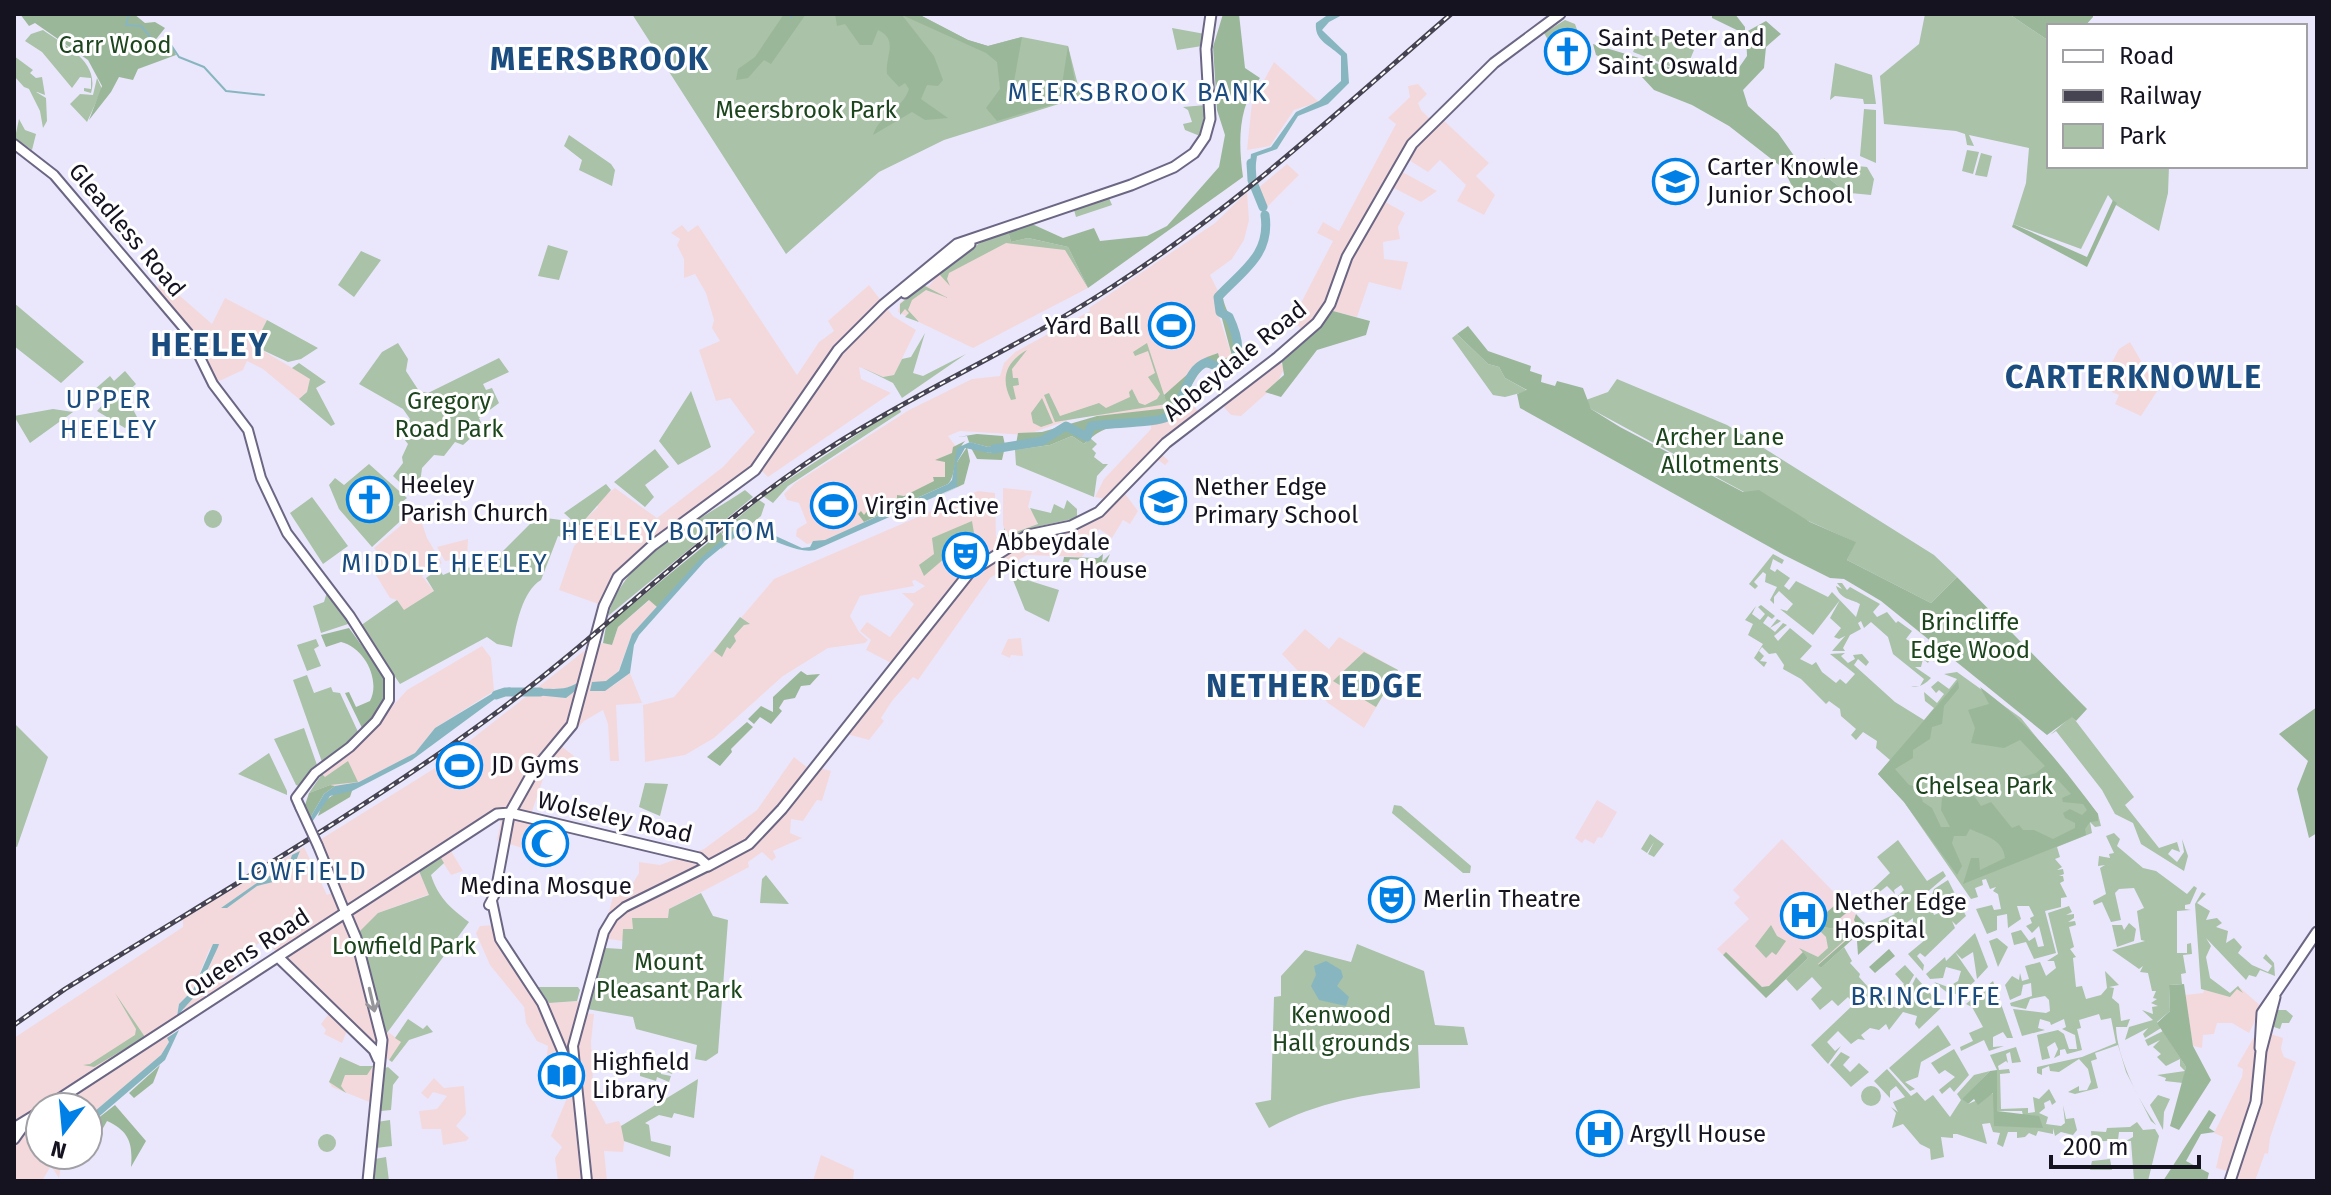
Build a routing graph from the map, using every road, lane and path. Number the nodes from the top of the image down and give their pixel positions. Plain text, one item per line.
1 (1211, 14) edge
2 (1560, 14) edge
3 (14, 144) edge
4 (519, 794) junction
5 (510, 813) junction
6 (491, 818) junction
7 (708, 866) junction
8 (345, 912) junction
9 (2317, 932) edge
10 (278, 957) junction
11 (2275, 997) junction
12 (380, 1035) junction
13 (561, 1040) junction
14 (370, 1046) junction
15 (572, 1051) junction
16 (2261, 1051) junction
17 (378, 1059) junction
18 (574, 1079) junction
19 (72, 1091) edge
20 (368, 1181) edge
21 (587, 1181) edge
22 (2230, 1181) edge

1 - 4 main road
2 - 7 main road, Abbeydale Road
3 - 8 main road, Gleadless Road, bridge
4 - 5 main road
4 - 6 main road
5 - 6 main road, Queens Road
5 - 7 main road, Wolseley Road
5 - 13 main road
6 - 8 main road, Queens Road
7 - 15 main road, Abbeydale Road
8 - 10 main road, Queens Road
8 -> 12 main road
9 - 11 main road
10 - 14 main road
10 - 19 main road, Queens Road
11 - 16 main road
11 - 16 main road
12 - 14 main road
12 - 17 main road
13 - 15 main road
13 - 18 main road
14 - 17 main road
15 - 18 main road
16 - 22 main road
17 - 20 main road
18 - 21 main road

